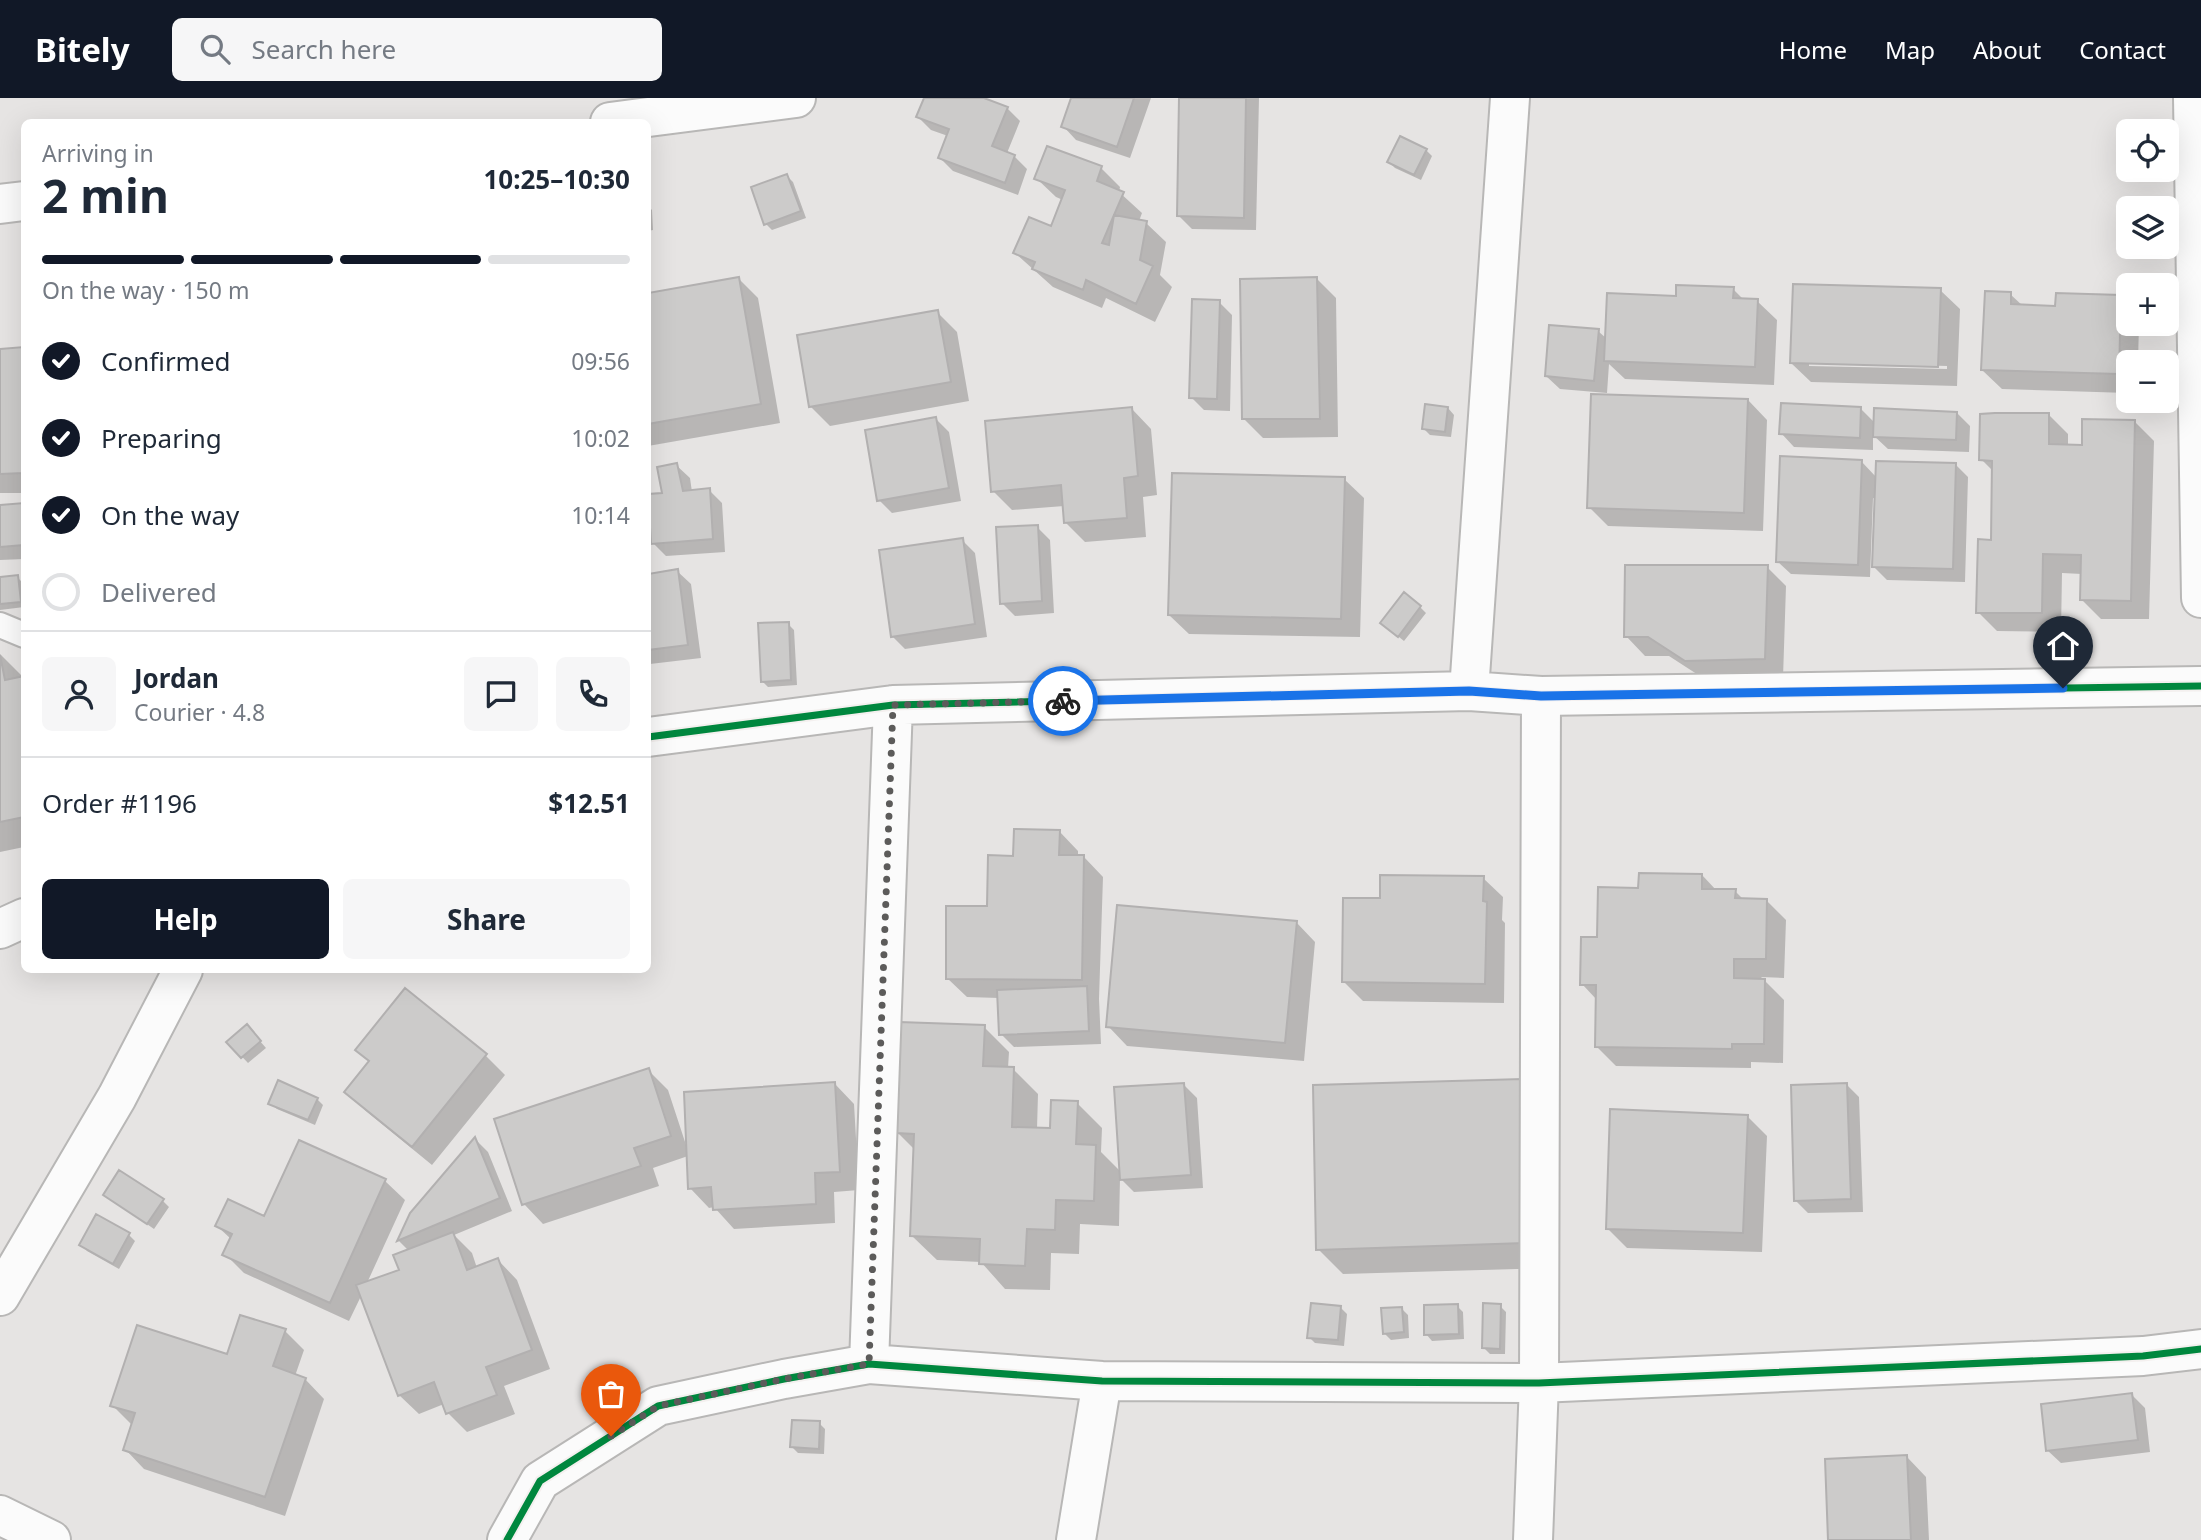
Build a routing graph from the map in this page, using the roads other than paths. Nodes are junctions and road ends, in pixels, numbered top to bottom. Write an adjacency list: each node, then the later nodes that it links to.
1 (796, 98): 4 (street)
2 (1510, 98): 11 (street)
3 (2193, 98): 7 (street)
4 (633, 119)
5 (21, 201): 6 (street)
6 (0, 204)
7 (2201, 598)
8 (0, 625): 9 (lane)
9 (21, 634)
10 (2201, 686): 12 (street)
11 (1469, 691): 12 (street); 13 (street)
12 (1541, 696): 22 (street)
13 (893, 705): 14 (street); 20 (street)
14 (651, 737)
15 (21, 919): 16 (street)
16 (0, 929)
17 (181, 973): 18 (street)
18 (0, 1296)
19 (2201, 1349): 22 (street)
20 (869, 1364): 21 (street); 25 (street)
21 (1102, 1381): 22 (street); 26 (street)
22 (1539, 1383): 27 (street)
23 (0, 1516): 24 (street)
24 (51, 1540)
25 (507, 1540)
26 (1076, 1540)
27 (1533, 1540)

